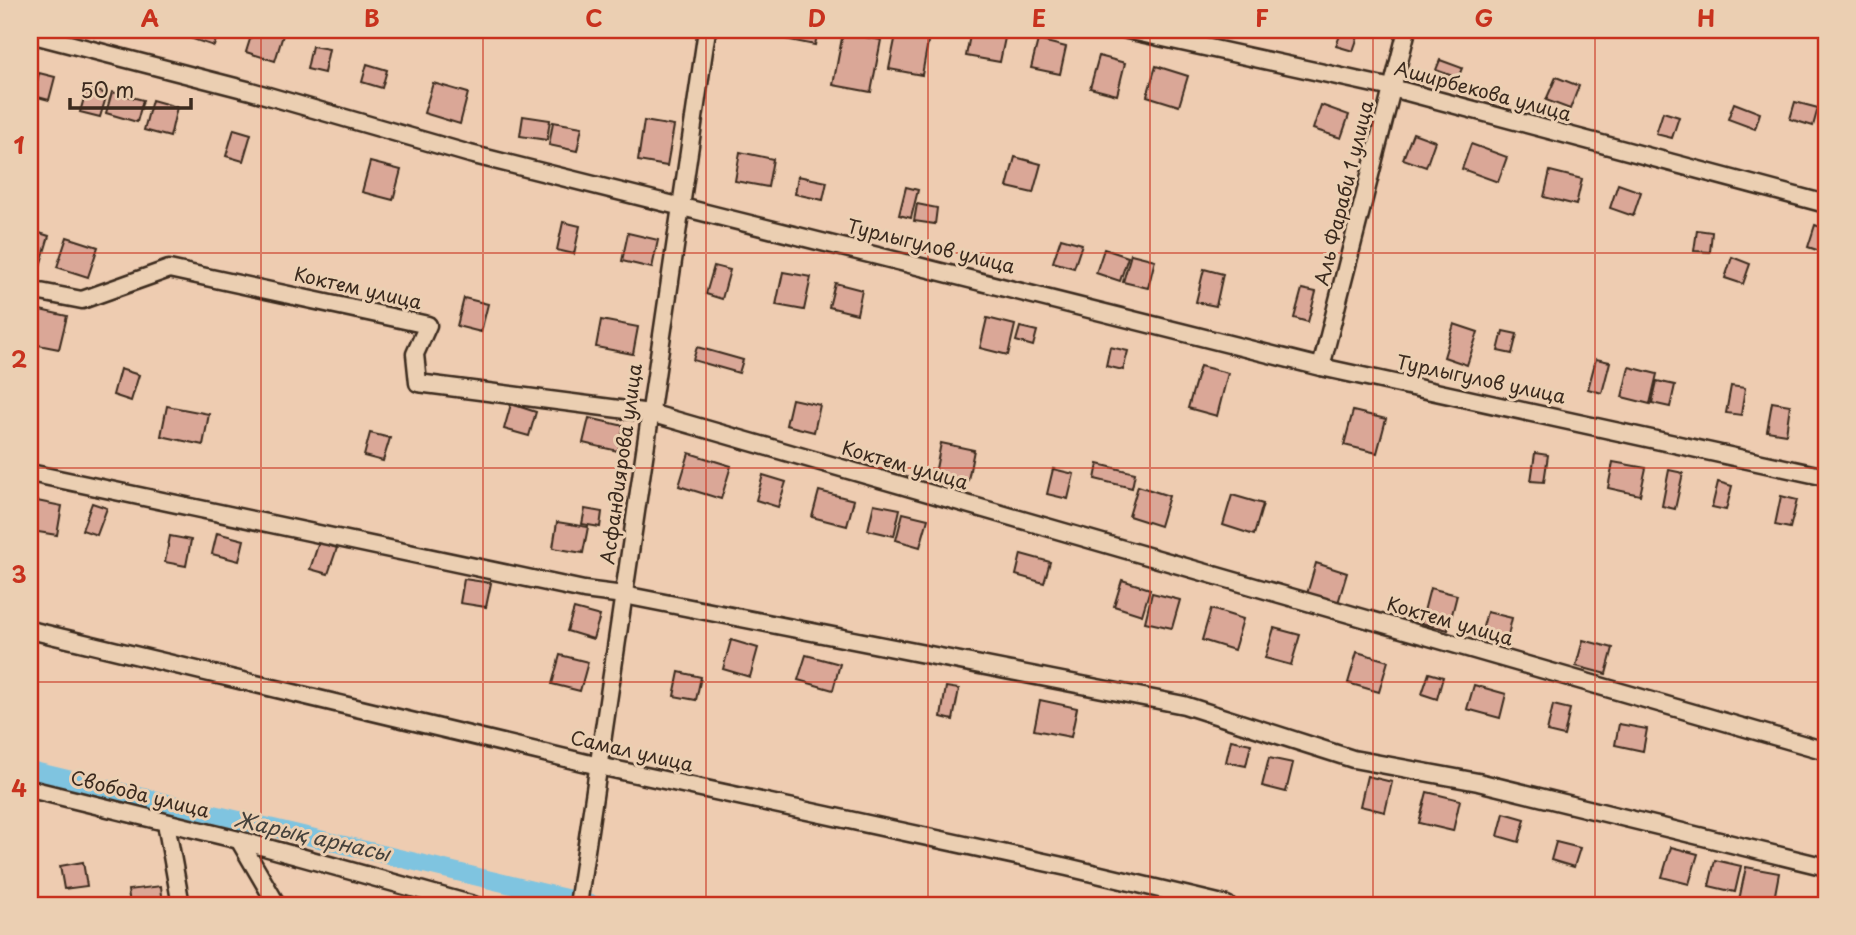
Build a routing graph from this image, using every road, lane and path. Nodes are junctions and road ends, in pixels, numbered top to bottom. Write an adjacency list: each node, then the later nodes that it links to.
1 (707, 30): 6 (street, Асфандиярова улица)
2 (1127, 30): 5 (street, Аширбекова улица)
3 (1407, 30): 5 (street, Аль Фараби 1 улица)
4 (30, 34): 6 (street, Турлыгулов улица)
5 (1392, 88): 7 (street, Аширбекова улица); 9 (street, Аль Фараби 1 улица)
6 (680, 204): 9 (street, Турлыгулов улица); 10 (street, Асфандиярова улица)
7 (1826, 204)
8 (30, 290): 10 (street, Коктем улица)
9 (1321, 368): 12 (street, Турлыгулов улица)
10 (650, 413): 13 (street, Асфандиярова улица); 15 (street, Коктем улица)
11 (30, 472): 13 (street)
12 (1826, 477)
13 (624, 595): 16 (street, Асфандиярова улица); 20 (street)
14 (30, 630): 16 (street, Самал улица)
15 (1826, 751)
16 (599, 766): 24 (street, Асфандиярова улица); 25 (street, Самал улица)
17 (30, 789): 18 (street, Свобода улица)
18 (166, 823): 19 (street, Свобода улица); 21 (street)
19 (239, 840): 22 (street); 23 (street, Свобода улица)
20 (1826, 867)
21 (181, 905)
22 (277, 905)
23 (474, 905)
24 (578, 905)
25 (1227, 905)

